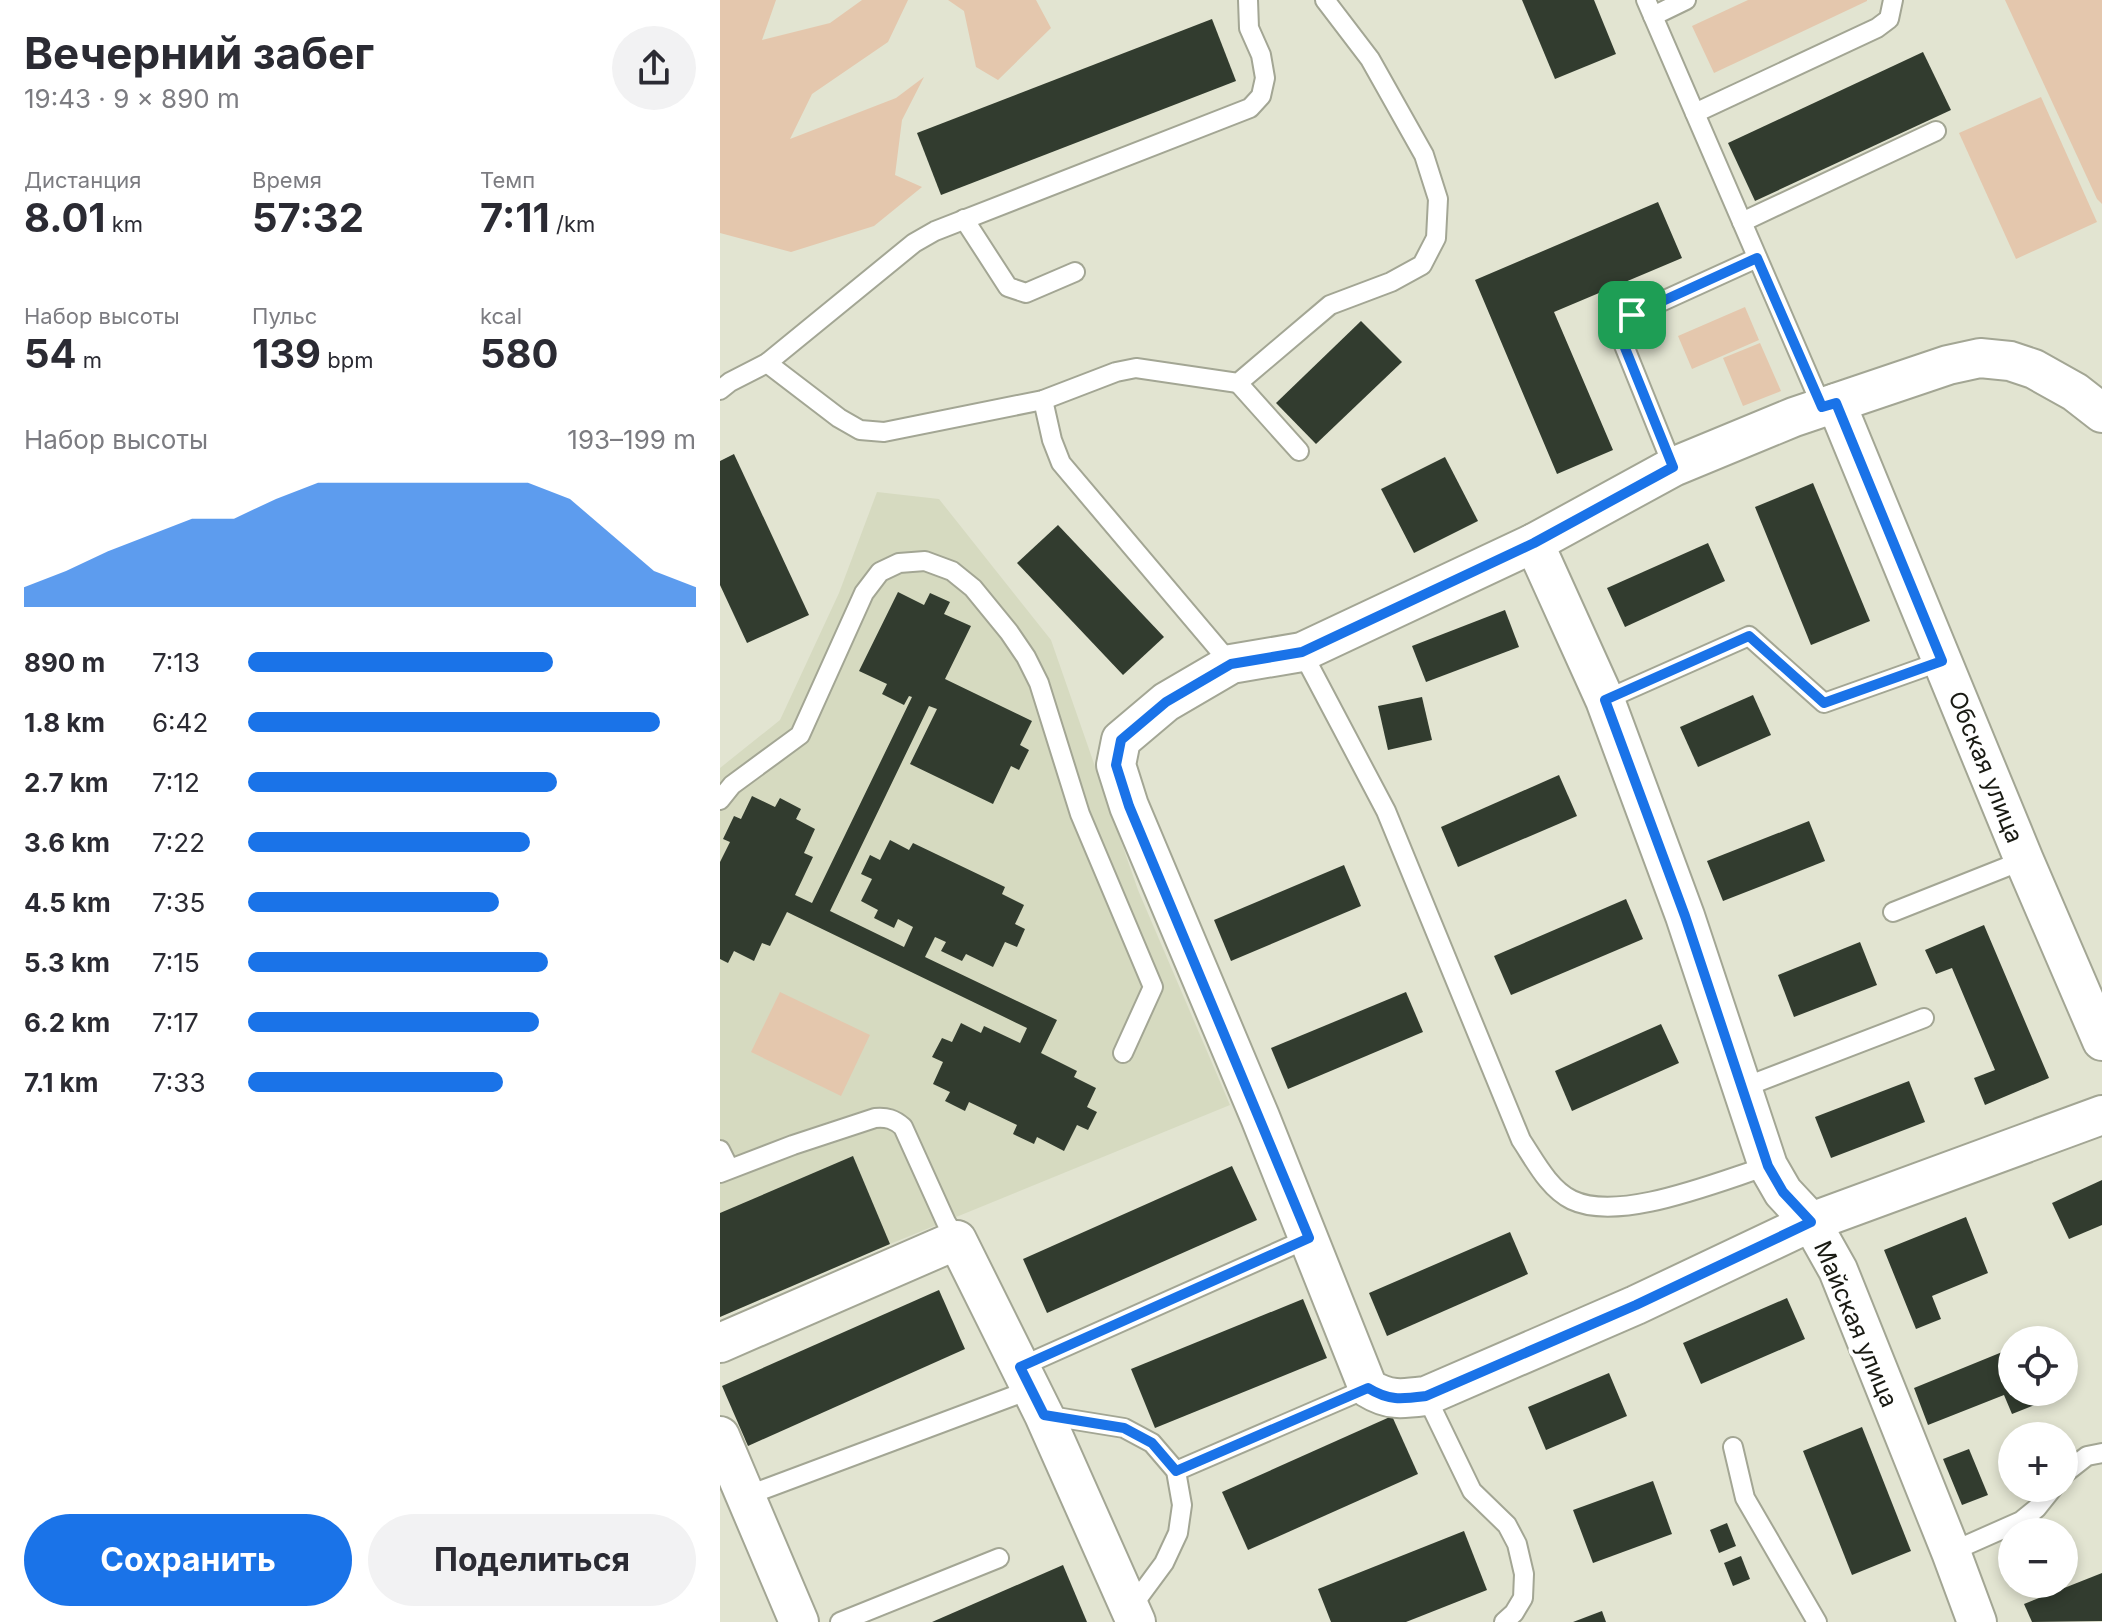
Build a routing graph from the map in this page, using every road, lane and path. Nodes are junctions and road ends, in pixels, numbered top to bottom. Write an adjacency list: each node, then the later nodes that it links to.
1 (1248, 0): 8 (lane)
2 (1325, 0): 13 (lane)
3 (1686, 0): 5 (lane)
4 (1893, 0): 6 (lane)
5 (1649, 8): 6 (lane)
6 (1695, 113): 9 (lane)
7 (1936, 131): 9 (lane)
8 (964, 219): 11 (lane); 12 (lane)
9 (1742, 222): 10 (lane)
10 (1757, 258): 16 (lane); 19 (lane)
11 (1075, 272)
12 (767, 363): 14 (lane); 15 (lane)
13 (1238, 383): 15 (lane); 18 (lane)
14 (720, 390)
15 (1043, 400): 23 (lane)
16 (1829, 405): 17 (street); 19 (street); 22 (street, Обская улица)
17 (2102, 413)
18 (1299, 451)
19 (1673, 467): 20 (street)
20 (1534, 543): 21 (street); 24 (street, Майская улица)
21 (1302, 652): 23 (street); 34 (lane)
22 (1942, 661): 24 (lane); 26 (street, Обская улица)
23 (1231, 664): 37 (street)
24 (1605, 700): 31 (street, Майская улица)
25 (720, 800): 30 (lane)
26 (2024, 860): 27 (lane); 29 (street, Обская улица)
27 (1893, 912)
28 (1924, 1018): 31 (lane)
29 (2102, 1041)
30 (1123, 1053)
31 (1742, 1088): 34 (street, Майская улица)
32 (2102, 1115): 36 (street)
33 (720, 1150): 35 (lane)
34 (1768, 1166): 36 (street, Майская улица)
35 (724, 1171): 38 (lane)
36 (1811, 1222): 42 (street); 50 (street, Майская улица)
37 (1309, 1238): 40 (lane); 41 (street)
38 (957, 1240): 39 (street); 40 (street)
39 (720, 1343)
40 (1032, 1390): 47 (lane); 48 (lane); 52 (street)
41 (1374, 1392): 42 (street); 47 (lane)
42 (1426, 1396): 55 (lane)
43 (720, 1436): 48 (street)
44 (1733, 1447): 56 (lane)
45 (2102, 1453): 46 (lane)
46 (2078, 1463)
47 (1176, 1471): 52 (lane)
48 (746, 1496): 53 (street)
49 (2042, 1502): 50 (lane)
50 (1951, 1552): 57 (street, Майская улица)
51 (999, 1558): 54 (lane)
52 (1133, 1616)
53 (799, 1622)
54 (840, 1622)
55 (1504, 1622)
56 (1817, 1622)
57 (1977, 1622)

